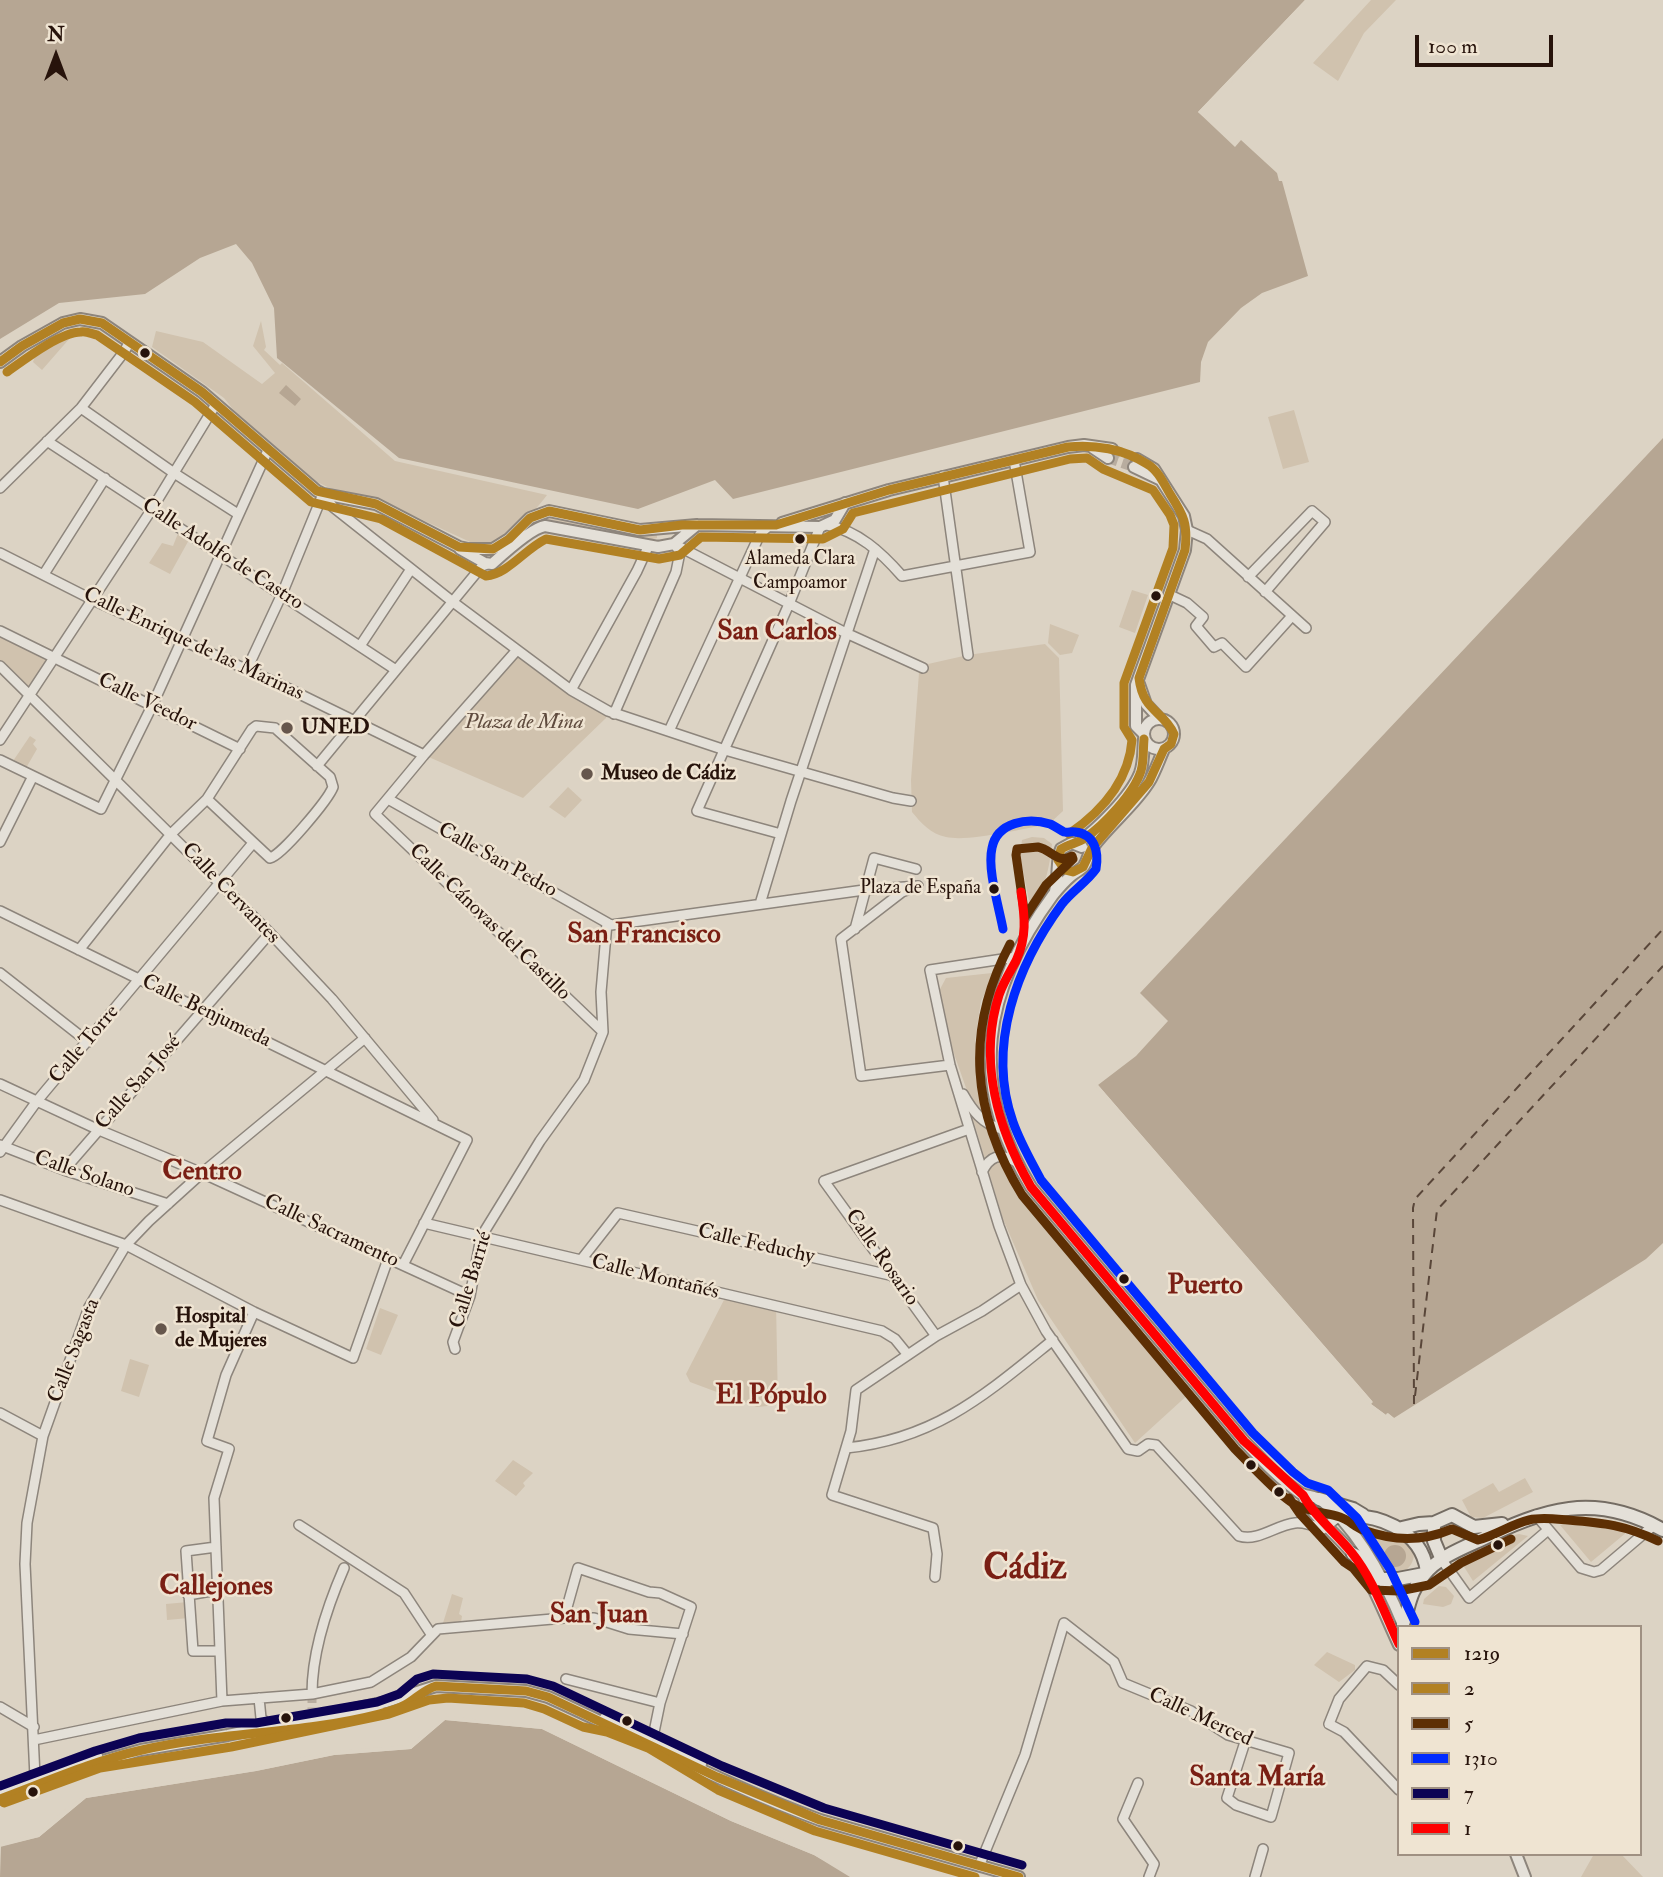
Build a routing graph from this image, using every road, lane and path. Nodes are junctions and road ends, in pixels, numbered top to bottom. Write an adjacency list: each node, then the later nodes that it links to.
1 (129, 343): 2 (street); 3 (street); 4 (street)
2 (0, 362)
3 (216, 404): 6 (street); 10 (street)
4 (81, 408): 5 (street); 10 (street)
5 (47, 440): 12 (street, Calle Adolfo de Castro); 13 (street)
6 (268, 450): 14 (street); 17 (street)
7 (1110, 454): 8 (street)
8 (1014, 460): 11 (street); 28 (street)
9 (1135, 463): 21 (street)
10 (174, 473): 16 (street); 17 (street)
11 (943, 476): 15 (street); 28 (street)
12 (105, 478): 16 (street, Calle Adolfo de Castro); 30 (street)
13 (0, 488)
14 (323, 494): 27 (street); 29 (street); 34 (street)
15 (845, 503): 19 (street); 20 (street)
16 (152, 509): 26 (street, Calle Adolfo de Castro); 36 (street)
17 (238, 514): 26 (street)
18 (697, 525): 19 (street); 22 (street); 27 (street)
19 (776, 525): 20 (street); 32 (street)
20 (823, 526): 24 (street); 38 (street)
21 (1187, 530): 31 (street); 35 (street)
22 (674, 544): 23 (street); 32 (street); 56 (street)
23 (648, 547): 27 (street); 53 (street)
24 (875, 549): 28 (street); 42 (street)
25 (0, 553): 30 (street, Calle Enrique de las Marinas)
26 (221, 555): 34 (street, Calle Adolfo de Castro); 43 (street)
27 (488, 556): 37 (street)
28 (956, 565): 46 (street)
29 (411, 569): 37 (street); 44 (street)
30 (44, 574): 36 (street, Calle Enrique de las Marinas)
31 (1248, 577): 33 (street); 33 (street)
32 (741, 579): 38 (street); 59 (street)
33 (1265, 592): 39 (street)
34 (282, 594): 44 (street, Calle Adolfo de Castro); 50 (street)
35 (1170, 595): 39 (street); 52 (street)
36 (93, 600): 43 (street, Calle Enrique de las Marinas); 47 (street)
37 (453, 602): 45 (street); 51 (street)
38 (789, 604): 42 (street); 64 (street)
39 (1292, 616): 40 (street)
40 (1306, 628)
41 (0, 631): 47 (street, Calle Veedor)
42 (846, 633): 49 (street); 68 (street)
43 (183, 640): 50 (street, Calle Enrique de las Marinas); 55 (street)
44 (360, 646): 51 (street, Calle Adolfo de Castro)
45 (517, 650): 53 (street); 65 (street)
46 (968, 655)
47 (54, 658): 54 (street); 55 (street, Calle Veedor)
48 (0, 666): 54 (street, Calle Cervantes)
49 (923, 668)
50 (247, 669): 58 (street, Calle Enrique de las Marinas)
51 (396, 670): 58 (street)
52 (1139, 678): 57 (street); 60 (street)
53 (571, 690): 56 (street)
54 (30, 694): 61 (street); 70 (street, Calle Cervantes)
55 (152, 706): 63 (street, Calle Veedor); 70 (street)
56 (611, 713): 59 (street)
57 (1160, 719): 60 (street); 62 (street)
58 (355, 721): 65 (street, Calle Enrique de las Marinas); 67 (street)
59 (669, 731): 64 (street)
60 (1143, 736): 62 (street); 78 (street)
61 (0, 740)
62 (1164, 748): 79 (street)
63 (240, 749): 67 (street); 71 (street)
64 (725, 750): 68 (street); 75 (street)
65 (424, 755): 72 (street)
66 (0, 760): 69 (street)
67 (317, 766): 77 (street)
68 (801, 772): 73 (street); 75 (street)
69 (33, 776): 70 (street); 76 (street)
70 (116, 778): 74 (street, Calle Cervantes)
71 (207, 799): 74 (street); 77 (street)
72 (387, 799): 88 (street, Calle San Pedro); 96 (street, Calle Cánovas del Castillo)
73 (911, 801)
74 (172, 834): 83 (street, Calle Cervantes); 91 (street)
75 (781, 834): 86 (street)
76 (0, 842)
77 (253, 842): 83 (street, Calle Torre)
78 (1076, 844): 79 (street); 80 (street)
79 (1087, 858): 82 (street)
80 (1060, 864): 82 (street); 85 (street)
81 (916, 869): 84 (street)
82 (1077, 871): 85 (street)
83 (220, 883): 90 (street, Calle Cervantes); 94 (street, Calle Torre)
84 (864, 890): 86 (street); 89 (street); 89 (street)
85 (1054, 894): 92 (street)
86 (760, 904): 88 (street)
87 (0, 911): 91 (street, Calle Benjumeda)
88 (607, 923): 96 (street)
89 (855, 929): 99 (street)
90 (270, 933): 95 (street, Calle San José); 97 (street, Calle Cervantes)
91 (79, 950): 94 (street, Calle Benjumeda)
92 (1016, 957): 99 (street); 108 (street)
93 (0, 973): 98 (street)
94 (139, 980): 95 (street, Calle Benjumeda); 98 (street, Calle Torre)
95 (201, 1009): 100 (street, Calle Benjumeda); 109 (street, Calle San José)
96 (603, 1032): 118 (street, Calle Barrié)
97 (365, 1038): 100 (street, Calle Sagasta); 104 (street, Calle Cervantes)
98 (88, 1042): 103 (street, Calle Torre)
99 (950, 1065): 101 (street)
100 (326, 1070): 105 (street, Calle Benjumeda); 114 (street, Calle Sagasta)
101 (956, 1082): 107 (street); 108 (street)
102 (0, 1084): 103 (street, Calle Sacramento)
103 (37, 1101): 109 (street, Calle Sacramento); 110 (street, Calle Torre)
104 (420, 1102): 105 (street); 106 (street, Calle Cervantes)
105 (413, 1113): 106 (street, Calle Benjumeda)
106 (436, 1123): 117 (street, Calle Benjumeda)
107 (969, 1129): 113 (street); 123 (street, Calle Rosario)
108 (1002, 1129): 111 (street)
109 (99, 1130): 112 (street, Calle San José); 114 (street, Calle Sacramento)
110 (1, 1147): 112 (street, Calle Solano)
111 (1016, 1162): 113 (street); 134 (street)
112 (64, 1170): 116 (street, Calle Solano)
113 (982, 1172): 124 (street)
114 (202, 1173): 116 (street, Calle Sagasta); 120 (street, Calle Sacramento)
115 (0, 1200): 119 (street)
116 (168, 1204): 119 (street, Calle Sagasta)
117 (424, 1223): 118 (street, Calle Montañés); 122 (street)
118 (481, 1237): 121 (street, Calle Montañés); 125 (street, Calle Barrié)
119 (126, 1245): 126 (street); 132 (street, Calle Sagasta)
120 (388, 1259): 122 (street, Calle Sacramento); 126 (street)
121 (581, 1260): 123 (street, Calle Feduchy); 130 (street, Calle Montañés)
122 (403, 1265): 125 (street, Calle Sacramento)
123 (894, 1276): 127 (street, Calle Rosario)
124 (1021, 1285): 127 (street); 128 (street)
125 (470, 1296): 129 (street, Calle Barrié)
126 (254, 1312): 145 (street)
127 (936, 1336): 130 (street)
128 (1053, 1340): 133 (street); 138 (street)
129 (455, 1349)
130 (908, 1355): 133 (street)
131 (0, 1413): 132 (street)
132 (43, 1436): 171 (street, Calle Sagasta)
133 (846, 1448): 151 (street)
134 (1303, 1495): 135 (street); 138 (street)
135 (1319, 1499): 137 (main road); 138 (street)
136 (1534, 1516): 140 (main road); 143 (main road); 144 (street); 146 (main road)
137 (1366, 1518): 138 (main road); 142 (main road)
138 (1333, 1521): 147 (street); 152 (street)
139 (1434, 1523): 140 (main road); 142 (main road); 148 (main road)
140 (1466, 1523): 146 (main road)
141 (299, 1525): 157 (street)
142 (1402, 1528): 150 (main road)
143 (1658, 1528): 144 (street)
144 (1548, 1530): 148 (street)
145 (216, 1547): 153 (street); 154 (street)
146 (1462, 1549): 148 (main road)
147 (1353, 1554): 152 (main road); 159 (street)
148 (1442, 1560): 150 (main road)
149 (344, 1567): 164 (street)
150 (1426, 1572): 152 (main road); 156 (main road)
151 (935, 1577)
152 (1383, 1580): 156 (street)
153 (218, 1590): 154 (street); 160 (street)
154 (188, 1595): 160 (street)
155 (564, 1618): 157 (street); 158 (street); 158 (street)
156 (1403, 1625)
157 (431, 1634): 164 (street)
158 (683, 1634): 167 (street)
159 (1397, 1641)
160 (219, 1651): 166 (street)
161 (566, 1679): 167 (street)
162 (1397, 1683): 182 (street)
163 (412, 1694): 169 (street); 172 (street); 172 (street)
164 (312, 1695): 165 (street)
165 (259, 1698): 166 (street); 172 (street)
166 (222, 1701): 175 (street)
167 (660, 1703): 174 (street)
168 (0, 1707): 171 (street)
169 (587, 1715): 170 (street); 174 (street)
170 (608, 1726): 174 (street); 178 (street)
171 (34, 1727): 175 (street, Calle Sagasta)
172 (269, 1727): 173 (street); 173 (street)
173 (228, 1735): 177 (street)
174 (653, 1737): 178 (street); 180 (street)
175 (34, 1740): 179 (street, Calle Sagasta)
176 (1245, 1742): 176 (street, Calle Merced); 187 (street, Calle Merced)
177 (141, 1750): 179 (street); 184 (street)
178 (657, 1750): 180 (street)
179 (35, 1777): 183 (street); 184 (street)
180 (724, 1779): 187 (street)
181 (1138, 1783): 189 (street)
182 (1397, 1788)
183 (0, 1791)
184 (0, 1798)
185 (1264, 1849): 190 (street)
186 (1517, 1856): 191 (street)
187 (980, 1864): 188 (street)
188 (1019, 1877)
189 (1149, 1877)
190 (1255, 1877)
191 (1525, 1877)

